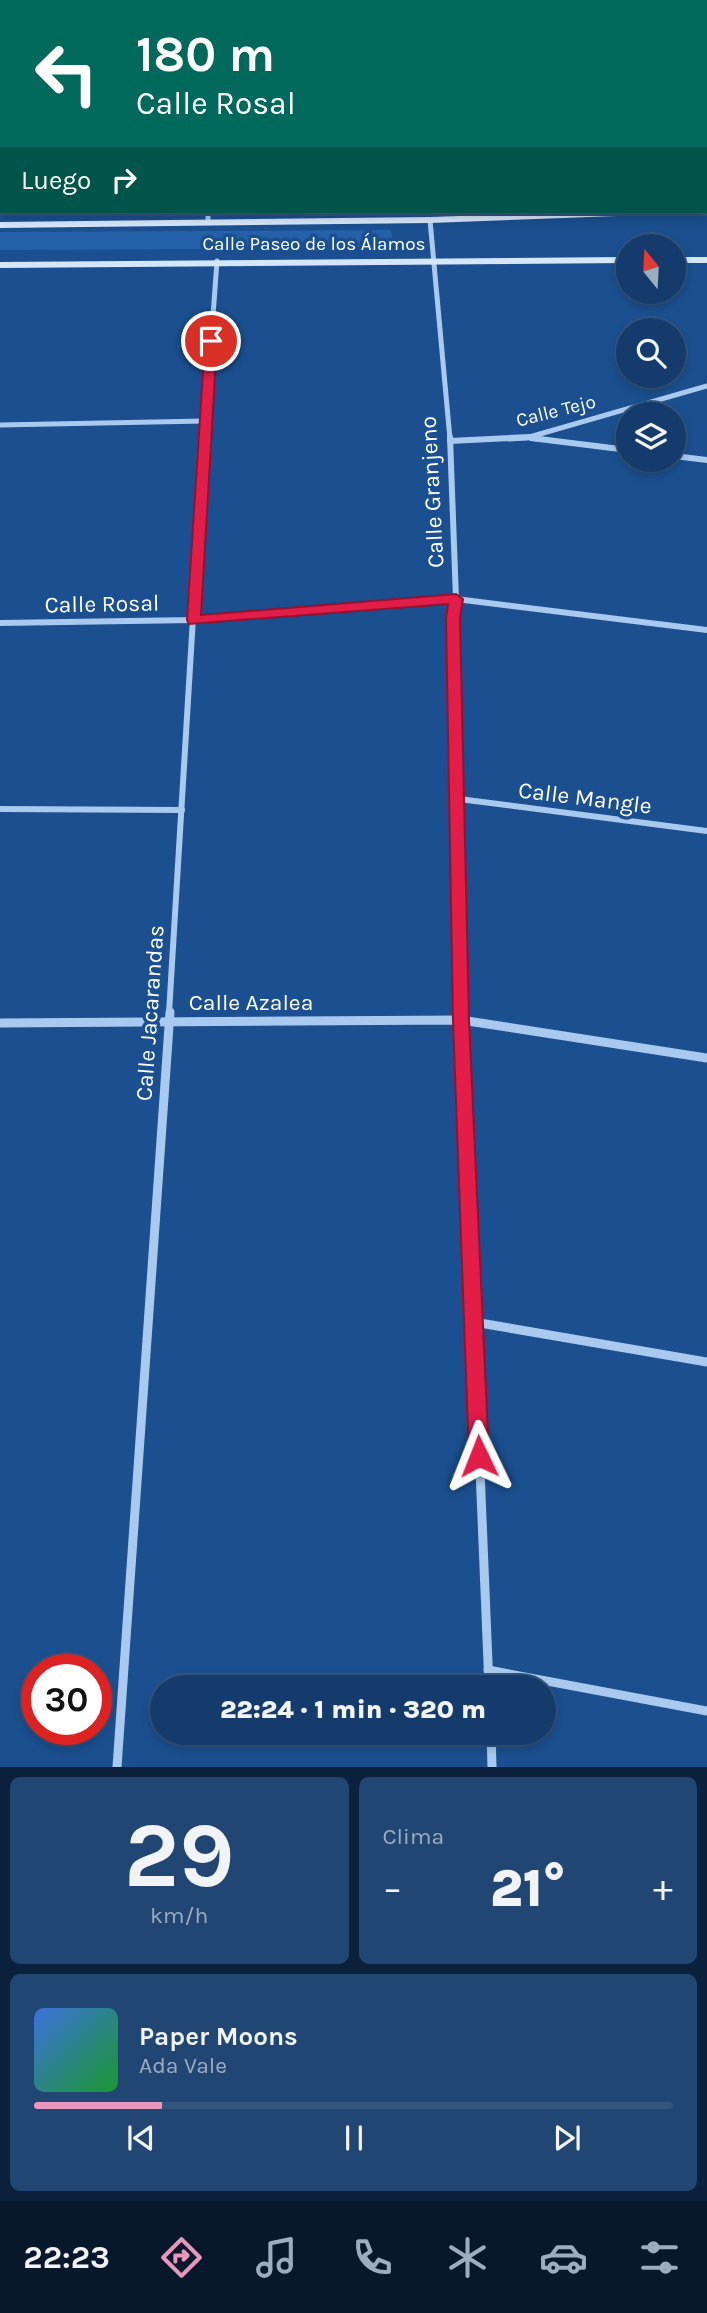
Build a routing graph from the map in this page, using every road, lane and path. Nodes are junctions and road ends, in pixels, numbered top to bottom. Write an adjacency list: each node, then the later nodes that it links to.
1 (590, 214): 3 (main road, Calle Paseo de los Álamos)
2 (208, 217): 3 (main road, Calle Paseo de los Álamos); 4 (main road, Calle Paseo de los Álamos)
3 (430, 220): 9 (street, Calle Granjeno)
4 (0, 225)
5 (616, 260): 9 (main road, Calle Paseo de los Álamos)
6 (686, 260): 7 (main road)
7 (707, 260)
8 (217, 261): 9 (main road, Calle Paseo de los Álamos); 10 (main road, Calle Paseo de los Álamos); 12 (street, Calle Jacarandas)
9 (436, 261): 15 (street, Calle Granjeno)
10 (0, 265)
11 (707, 386): 14 (street, Calle Tejo)
12 (205, 421): 13 (street); 20 (street, Calle Jacarandas)
13 (0, 425)
14 (526, 438): 15 (street, Calle Tejo); 16 (street)
15 (450, 441): 19 (street, Calle Granjeno)
16 (616, 449)
17 (686, 457): 18 (street)
18 (707, 460)
19 (456, 599): 20 (street, Calle Rosal); 22 (street, Calle Rosal); 23 (street, Calle Granjeno)
20 (194, 620): 21 (street, Calle Rosal); 25 (street, Calle Jacarandas)
21 (0, 622)
22 (707, 630)
23 (459, 799): 26 (street, Calle Mangle); 27 (street, Calle Granjeno)
24 (0, 809): 25 (street)
25 (182, 810): 28 (street, Calle Jacarandas)
26 (707, 831)
27 (461, 1020): 28 (street, Calle Azalea); 30 (street, Calle Azalea); 31 (street, Calle Granjeno)
28 (169, 1021): 29 (street, Calle Azalea); 37 (street, Calle Jacarandas)
29 (0, 1023)
30 (707, 1058)
31 (474, 1322): 32 (street); 33 (street, Calle Granjeno)
32 (707, 1362)
33 (488, 1670): 34 (street, Calle Granjeno); 35 (street)
34 (488, 1675)
35 (707, 1711)
36 (491, 1745): 38 (street)
37 (117, 1767)
38 (492, 1767)

